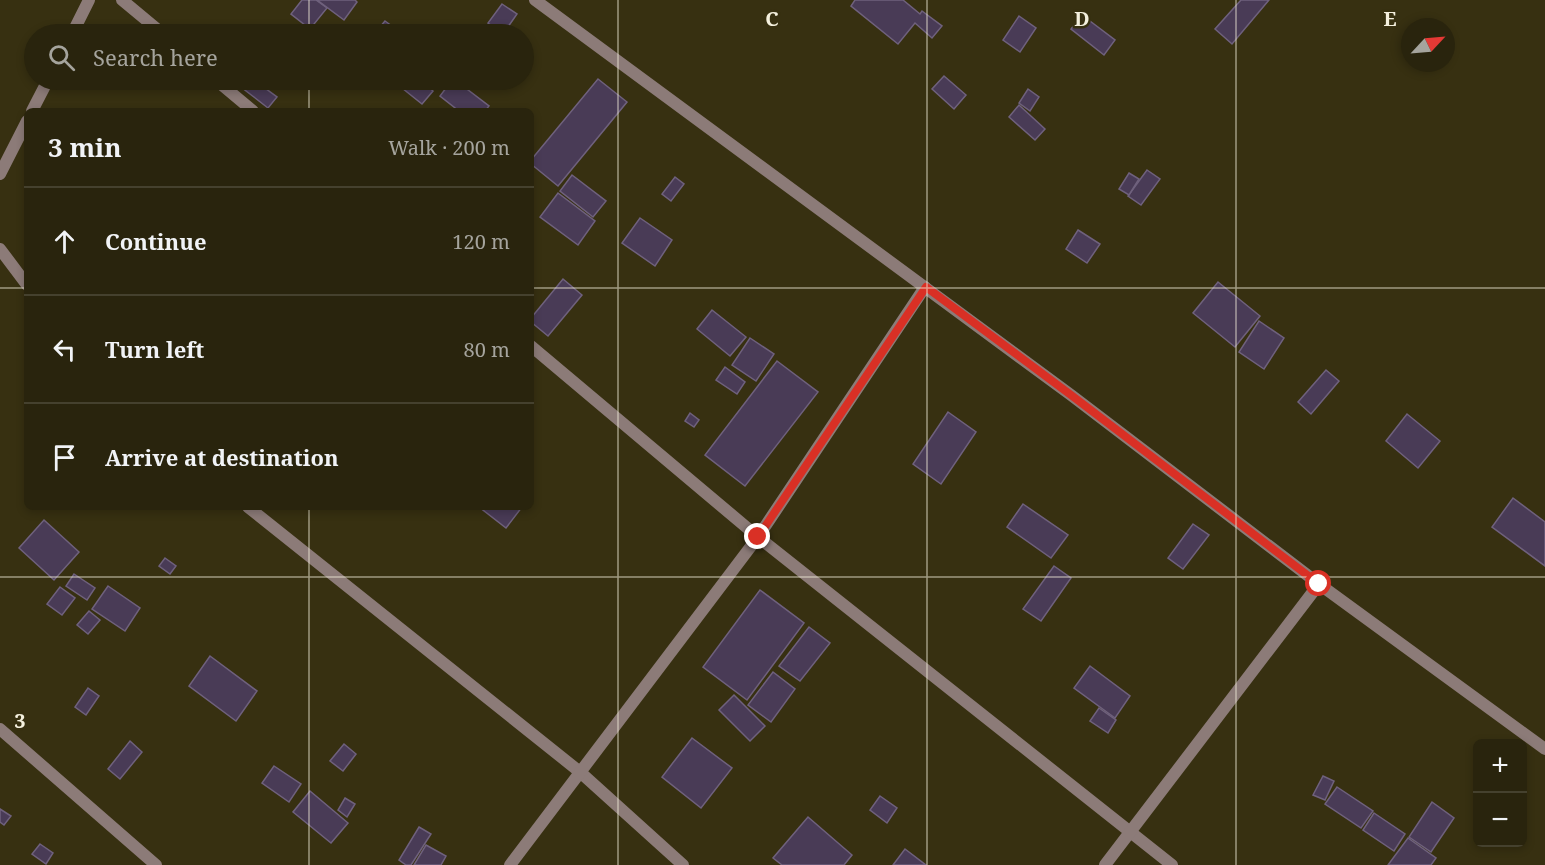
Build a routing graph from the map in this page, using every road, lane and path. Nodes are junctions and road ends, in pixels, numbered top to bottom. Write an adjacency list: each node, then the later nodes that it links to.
1 (89, 0): 4 (street)
2 (122, 0): 5 (street)
3 (535, 0): 14 (street)
4 (77, 24)
5 (151, 24)
6 (43, 90): 8 (street)
7 (228, 90): 9 (street)
8 (34, 108)
9 (249, 108)
10 (24, 127): 11 (street)
11 (0, 174)
12 (0, 249): 13 (street)
13 (24, 281)
14 (926, 287): 17 (street); 18 (street)
15 (534, 349): 17 (street)
16 (252, 510): 21 (street)
17 (758, 537): 21 (street); 22 (street)
18 (1319, 584): 20 (street); 22 (street)
19 (0, 729): 23 (street)
20 (1545, 749)
21 (580, 772): 24 (street); 25 (street)
22 (1130, 831): 26 (street); 27 (street)
23 (156, 865)
24 (510, 865)
25 (684, 865)
26 (1105, 865)
27 (1172, 865)

